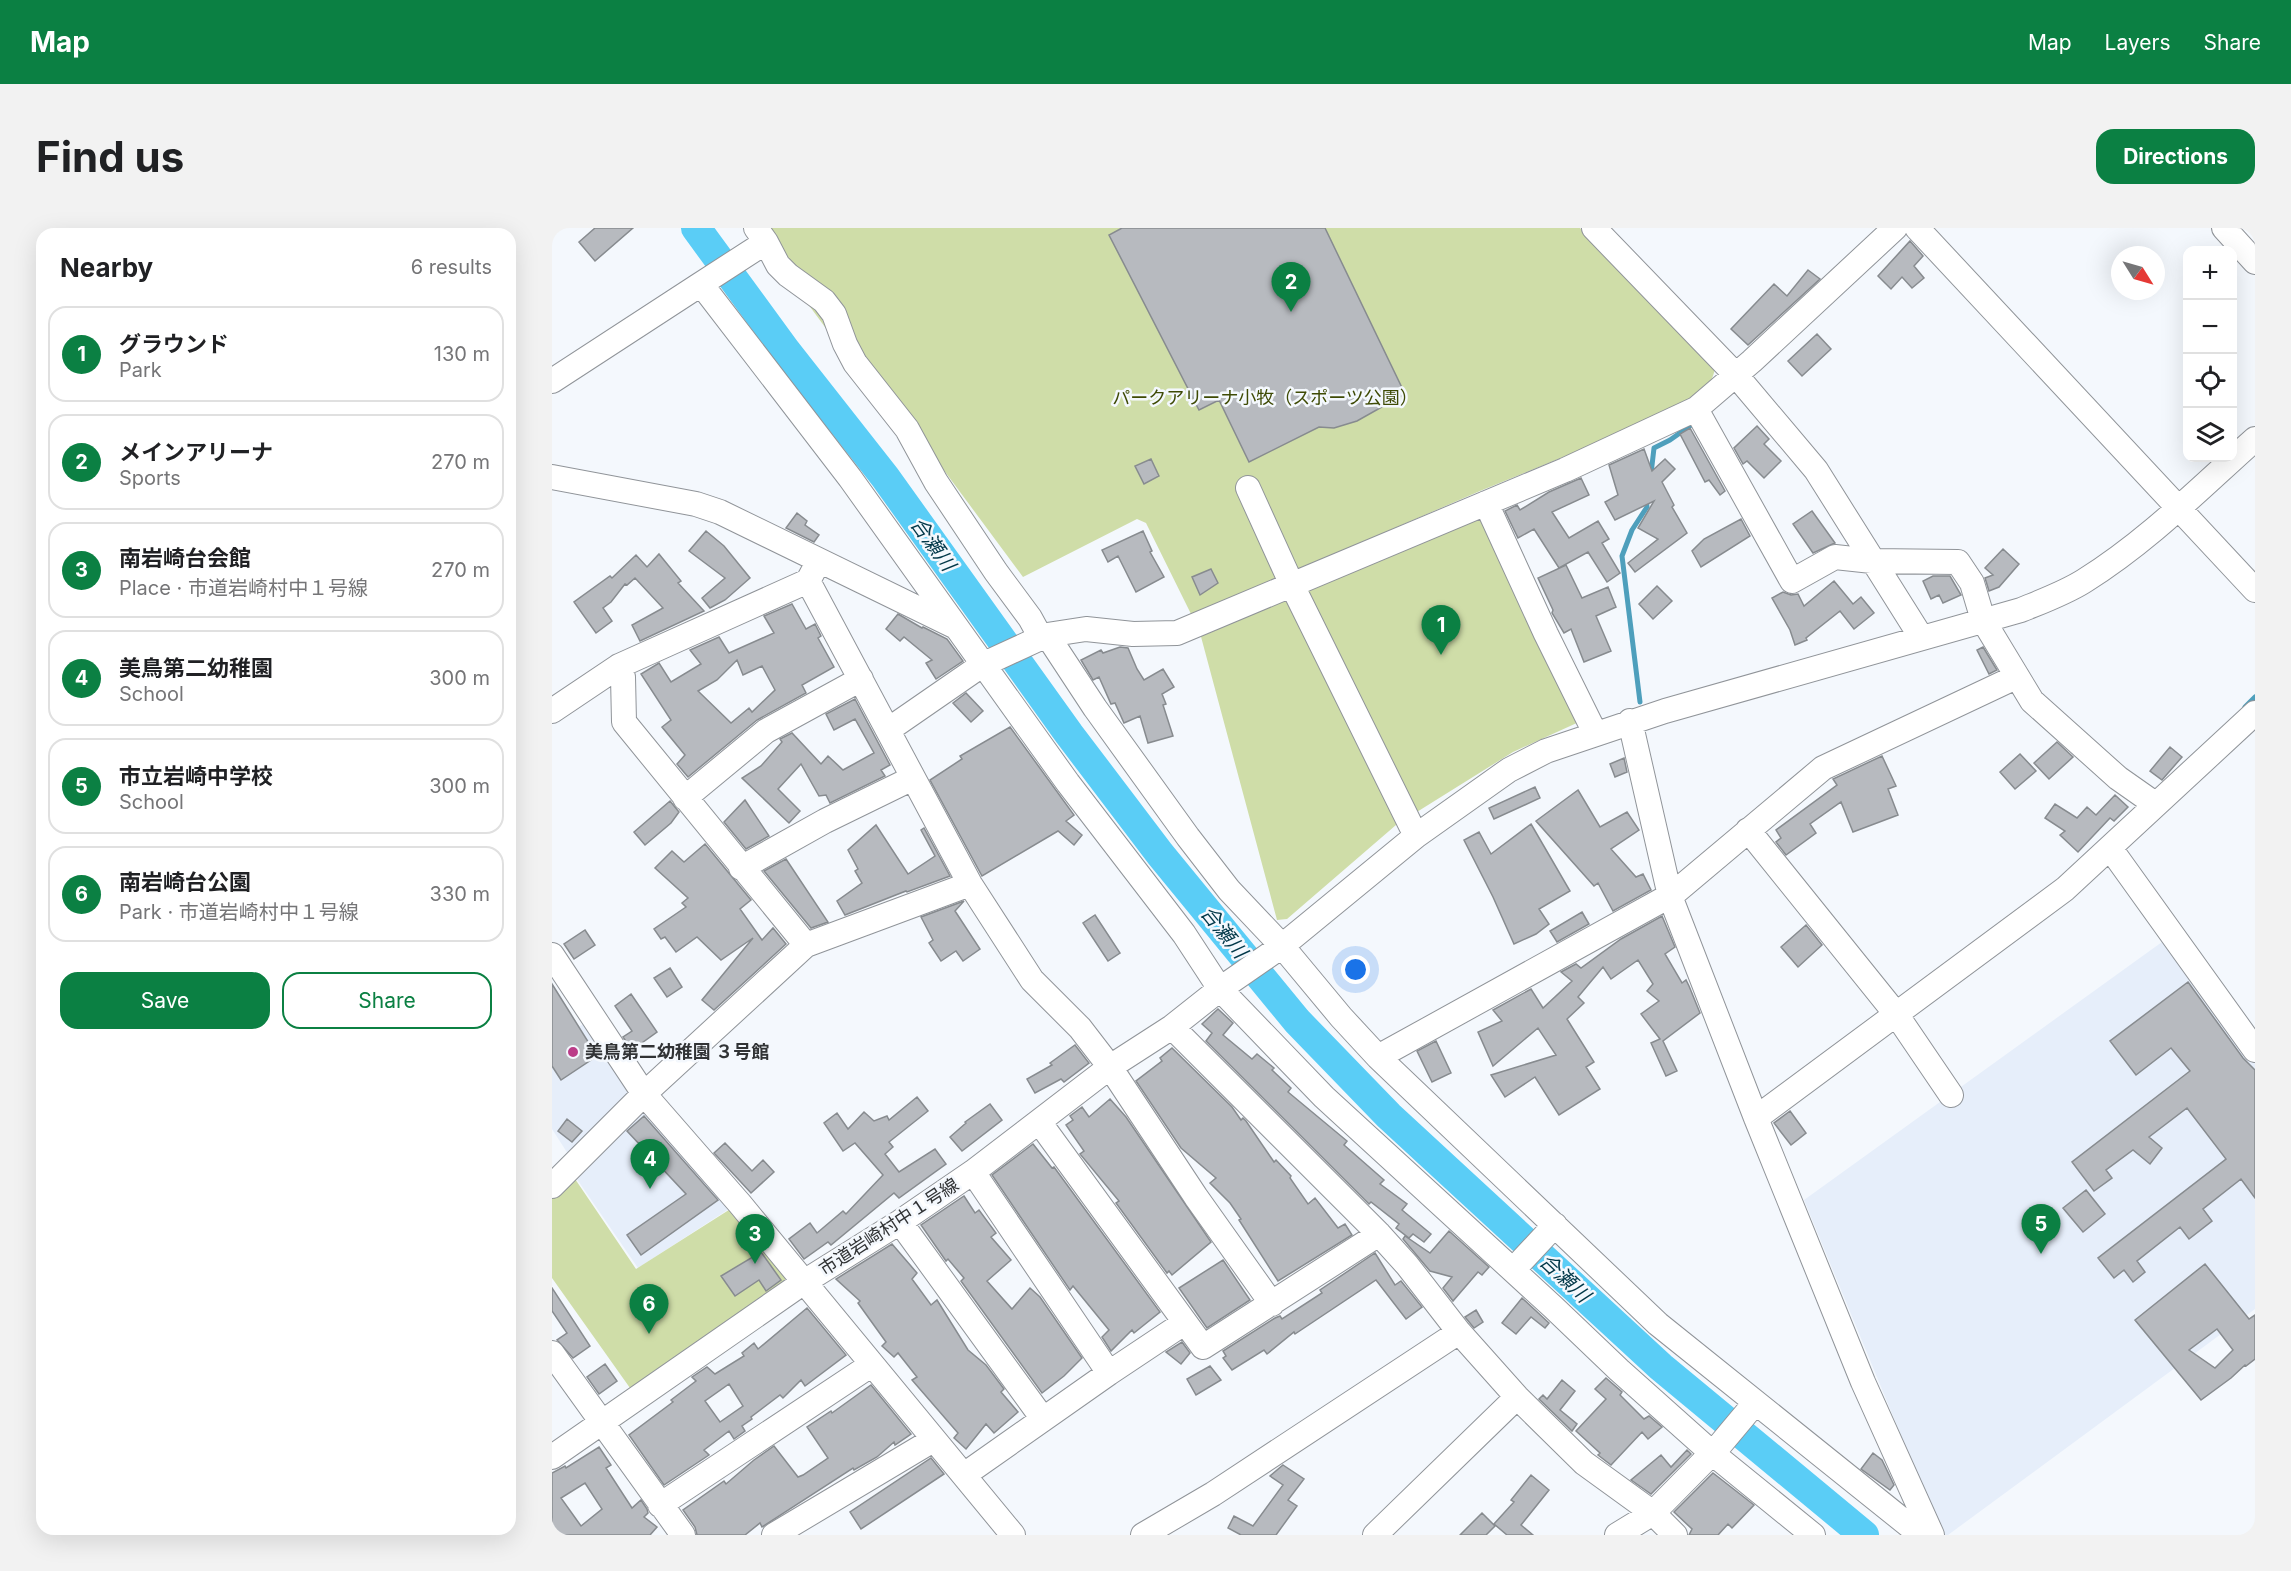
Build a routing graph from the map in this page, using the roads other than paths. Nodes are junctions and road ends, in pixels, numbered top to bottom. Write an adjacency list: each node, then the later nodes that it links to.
1 (1594, 228): 8 (street)
2 (1895, 228): 8 (street)
3 (1917, 228): 15 (street)
4 (2224, 228): 6 (street)
5 (761, 235): 7 (street); 22 (street)
6 (2255, 262)
7 (704, 283): 9 (street); 21 (street)
8 (1736, 374): 10 (street); 16 (street)
9 (552, 381)
10 (1696, 409): 14 (street); 16 (street)
11 (2255, 439): 15 (street, 市道岩崎村中１号線)
12 (552, 477): 17 (street)
13 (1248, 488): 18 (street)
14 (1486, 503): 18 (street); 32 (street)
15 (2179, 508): 19 (street); 20 (street, 市道岩崎村中１号線)
16 (1872, 561): 20 (street); 23 (street)
17 (813, 570): 21 (street); 25 (street); 27 (street)
18 (1292, 585): 22 (street); 37 (street)
19 (2255, 590)
20 (1983, 620): 23 (street, 市道岩崎村中１号線); 26 (street)
21 (958, 628): 24 (street)
22 (1044, 636): 24 (street); 43 (street)
23 (1921, 637): 30 (street, 市道岩崎村中１号線)
24 (982, 665): 31 (street); 45 (street)
25 (619, 666): 28 (street); 34 (street)
26 (2016, 677): 35 (street); 36 (street)
27 (861, 679): 31 (street); 34 (street)
28 (552, 711)
29 (2255, 712): 35 (street)
30 (1630, 721): 32 (street, 市道岩崎村中１号線); 41 (street)
31 (888, 730): 33 (street)
32 (1595, 733): 37 (street, 市道岩崎村中１号線)
33 (913, 778): 39 (street); 40 (street)
34 (685, 798): 39 (street)
35 (2155, 804): 38 (street)
36 (1748, 830): 41 (street); 46 (street)
37 (1416, 836): 43 (street, 市道岩崎村中１号線)
38 (2110, 848): 46 (street); 48 (street)
39 (741, 868): 42 (street)
40 (970, 884): 42 (street); 50 (street)
41 (1670, 896): 49 (street); 53 (street)
42 (806, 945): 51 (street)
43 (1282, 946): 45 (street, 市道岩崎村中１号線); 49 (street)
44 (552, 955): 51 (street)
45 (1225, 985): 47 (street, 市道岩崎村中１号線); 60 (street)
46 (1891, 1008): 52 (street); 53 (street)
47 (1172, 1027): 50 (street, 市道岩崎村中１号線); 59 (street)
48 (2255, 1050)
49 (1378, 1057): 58 (street)
50 (1110, 1067): 54 (street, 市道岩崎村中１号線); 62 (street)
51 (644, 1094): 56 (street); 61 (street)
52 (1951, 1095)
53 (1756, 1118): 87 (street)
54 (1040, 1123): 55 (street, 市道岩崎村中１号線); 63 (street)
55 (973, 1172): 57 (street, 市道岩崎村中１号線); 67 (street)
56 (552, 1186)
57 (900, 1222): 61 (street, 市道岩崎村中１号線); 70 (street)
58 (1555, 1225): 60 (street); 69 (street)
59 (1379, 1234): 62 (street); 64 (street)
60 (1513, 1270): 73 (street)
61 (804, 1282): 66 (street); 71 (street, 市道岩崎村中１号線)
62 (1272, 1304): 63 (street)
63 (1184, 1323): 67 (street)
64 (1459, 1332): 68 (street); 81 (street)
65 (552, 1353): 71 (street)
66 (871, 1365): 72 (street); 76 (street)
67 (1109, 1373): 70 (street)
68 (1517, 1397): 77 (street); 82 (street)
69 (1752, 1408): 73 (street); 86 (street)
70 (1043, 1419): 75 (street)
71 (603, 1422): 74 (street, 市道岩崎村中１号線); 76 (street)
72 (933, 1440): 75 (street); 79 (street)
73 (1716, 1449): 77 (street); 85 (street)
74 (552, 1456)
75 (964, 1475): 80 (street)
76 (660, 1505): 78 (street)
77 (1653, 1513): 83 (street); 84 (street)
78 (683, 1535)
79 (774, 1535)
80 (1013, 1535)
81 (1143, 1535)
82 (1375, 1535)
83 (1617, 1535)
84 (1675, 1535)
85 (1813, 1535)
86 (1921, 1535)
87 (1932, 1535)

